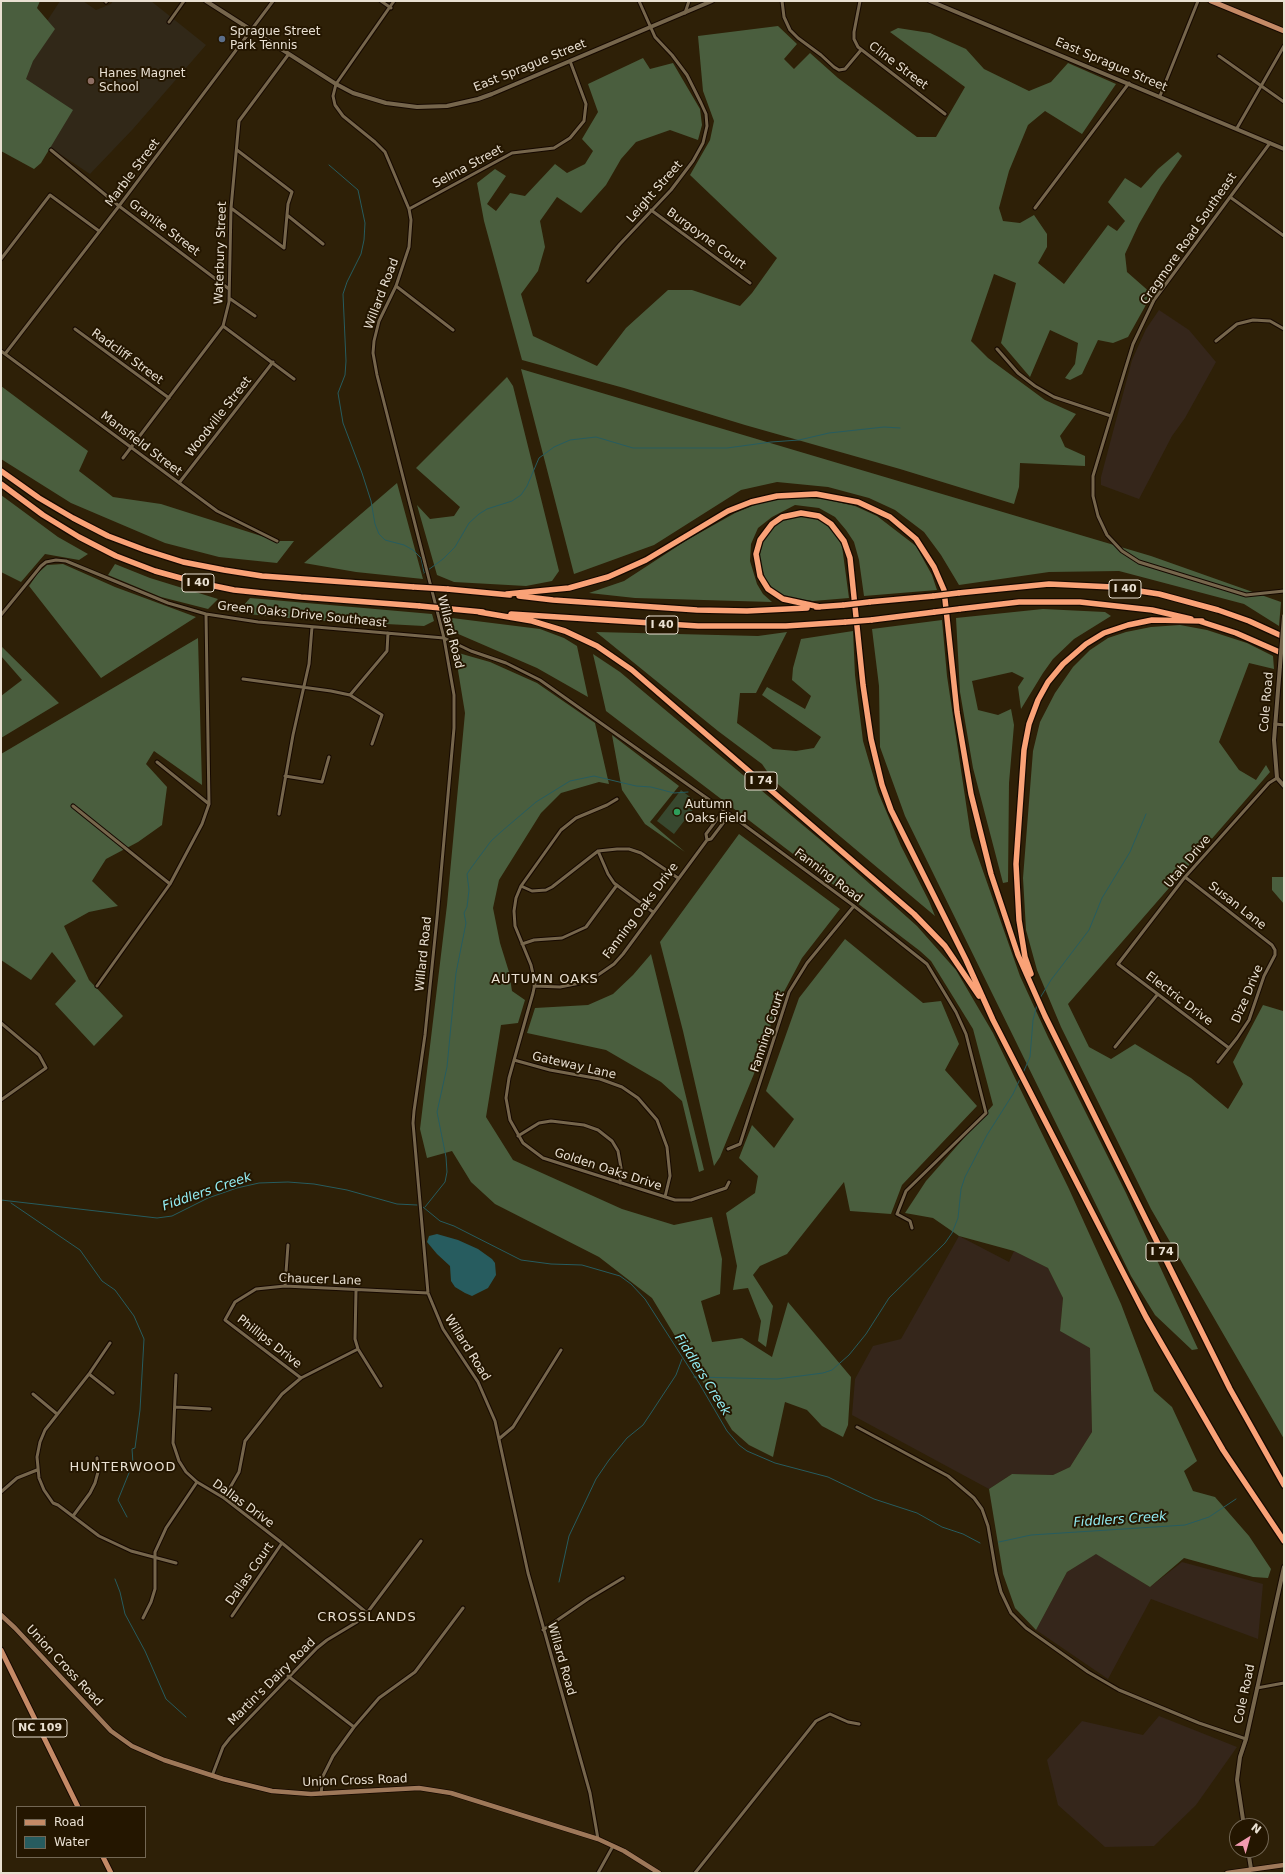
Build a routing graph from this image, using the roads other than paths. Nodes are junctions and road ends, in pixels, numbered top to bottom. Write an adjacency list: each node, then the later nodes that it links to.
1 (184, 1): 16 (street)
2 (206, 1): 18 (street, East Sprague Street)
3 (273, 1): 18 (street, Marble Street)
4 (381, 1): 14 (street)
5 (394, 1): 14 (street)
6 (640, 1): 17 (street, Leight Street)
7 (689, 1): 15 (street)
8 (712, 1): 15 (street, East Sprague Street)
9 (782, 1): 21 (street)
10 (860, 1): 21 (street, Cline Street)
11 (930, 1): 25 (street, East Sprague Street)
12 (1198, 1): 28 (street)
13 (1211, 1): 19 (main road)
14 (391, 8): 26 (street)
15 (685, 13): 17 (street, East Sprague Street)
16 (169, 22)
17 (650, 28): 24 (street, East Sprague Street); 41 (street, Leight Street)
18 (251, 31): 22 (street, East Sprague Street); 37 (street, Marble Street)
19 (1284, 31)
20 (1284, 46): 27 (street)
21 (861, 50): 30 (street, Cline Street)
22 (288, 55): 26 (street, East Sprague Street); 35 (street, Waterbury Street)
23 (1219, 56): 27 (street)
24 (570, 61): 26 (street, East Sprague Street); 40 (street, Selma Street)
25 (1130, 83): 28 (street, East Sprague Street); 39 (street)
26 (336, 84): 40 (street, Willard Road)
27 (1262, 86): 29 (street); 31 (street)
28 (1160, 96): 31 (street, East Sprague Street)
29 (1284, 102)
30 (945, 114)
31 (1237, 128): 32 (street, East Sprague Street)
32 (1270, 143): 33 (street, East Sprague Street); 36 (street, Cragmore Road Southeast)
33 (1284, 149)
34 (51, 150): 37 (street, Granite Street)
35 (237, 150): 38 (street, Waterbury Street); 42 (street)
36 (1230, 197): 44 (street); 64 (street, Cragmore Road Southeast)
37 (120, 206): 43 (street, Marble Street); 50 (street, Granite Street)
38 (231, 208): 42 (street); 50 (street, Waterbury Street)
39 (1035, 208)
40 (409, 209): 49 (street, Willard Road)
41 (651, 210): 47 (street, Leight Street); 48 (street, Burgoyne Court)
42 (287, 215): 45 (street)
43 (99, 231): 46 (street); 60 (street, Marble Street)
44 (1284, 236)
45 (323, 244)
46 (1, 259)
47 (588, 281)
48 (750, 283)
49 (396, 286): 56 (street); 82 (street, Willard Road)
50 (229, 289): 51 (street, Waterbury Street)
51 (229, 298): 52 (street); 53 (street, Waterbury Street)
52 (255, 316)
53 (223, 326): 61 (street); 63 (street, Waterbury Street)
54 (1284, 329): 57 (street)
55 (75, 330): 63 (street, Radcliff Street)
56 (453, 330)
57 (1216, 341)
58 (997, 349): 64 (street)
59 (1, 351): 60 (street, Mansfield Street)
60 (5, 354): 65 (street, Mansfield Street)
61 (273, 362): 62 (street); 68 (street, Woodville Street)
62 (294, 379)
63 (169, 398): 65 (street, Waterbury Street)
64 (1111, 416): 71 (street, Cragmore Road Southeast)
65 (131, 447): 66 (street, Waterbury Street); 68 (street, Mansfield Street)
66 (123, 458)
67 (1, 471): 72 (highway, I 40, bridge)
68 (179, 483): 70 (street, Mansfield Street)
69 (1, 484): 74 (highway, I 40, bridge)
70 (276, 541)
71 (1284, 591)
72 (507, 594): 73 (highway, I 40); 116 (highway, I 74)
73 (820, 607): 81 (highway, I 40, bridge); 117 (highway)
74 (479, 612): 78 (highway, I 40, bridge); 117 (highway, I 74)
75 (206, 614): 76 (street, Green Oaks Drive Southeast); 79 (street, Green Oaks Drive Southeast); 96 (street)
76 (1, 615)
77 (1284, 616): 87 (street, Cole Road, bridge)
78 (1202, 621): 83 (highway, I 40); 116 (highway)
79 (312, 627): 80 (street, Green Oaks Drive Southeast); 85 (street)
80 (388, 633): 82 (street, Green Oaks Drive Southeast); 86 (street)
81 (1284, 637)
82 (444, 638): 98 (street, Fanning Road); 133 (street, Willard Road)
83 (1284, 654)
84 (242, 679): 85 (street)
85 (304, 688): 86 (street); 92 (street)
86 (350, 695): 89 (street)
87 (1275, 724): 88 (street); 93 (street, Cole Road)
88 (1284, 725)
89 (372, 744)
90 (329, 757): 92 (street)
91 (157, 762): 96 (street)
92 (285, 776): 99 (street)
93 (1277, 778): 94 (street); 103 (street, Utah Drive)
94 (1284, 786)
95 (616, 799): 107 (street, Golden Oaks Drive)
96 (209, 804): 105 (street)
97 (74, 806): 105 (street)
98 (724, 810): 100 (street, Fanning Road); 101 (street, Fanning Oaks Drive)
99 (279, 814)
100 (730, 814): 101 (street, Fanning Oaks Drive); 108 (street, Fanning Road)
101 (707, 840): 104 (street, Fanning Oaks Drive)
102 (598, 851): 104 (street); 106 (street); 107 (street)
103 (1185, 877): 111 (street, Susan Lane); 112 (street, Utah Drive)
104 (678, 878): 109 (street, Fanning Oaks Drive)
105 (170, 884): 113 (street)
106 (617, 885): 109 (street); 110 (street)
107 (521, 886): 110 (street, Golden Oaks Drive)
108 (854, 906): 125 (street, Fanning Court); 129 (street, Fanning Road)
109 (652, 912): 114 (street, Fanning Oaks Drive)
110 (522, 944): 114 (street, Golden Oaks Drive)
111 (1275, 950): 120 (street, Dize Drive)
112 (1118, 964): 115 (street, Electric Drive)
113 (97, 986)
114 (534, 986): 121 (street, Golden Oaks Drive)
115 (1157, 995): 119 (street); 120 (street, Electric Drive)
116 (1046, 1016): 152 (highway, I 74)
117 (993, 1020): 156 (highway, I 74)
118 (1, 1023): 123 (street)
119 (1115, 1048)
120 (1229, 1048): 122 (street, Dize Drive)
121 (514, 1060): 124 (street, Golden Oaks Drive); 128 (street, Gateway Lane)
122 (1218, 1062)
123 (1, 1100)
124 (518, 1136): 127 (street, Golden Oaks Drive); 127 (street)
125 (728, 1149)
126 (730, 1182): 128 (street, Golden Oaks Drive)
127 (620, 1183): 128 (street, Golden Oaks Drive)
128 (666, 1197)
129 (912, 1228)
130 (288, 1245): 131 (street)
131 (285, 1286): 132 (street, Chaucer Lane); 134 (street, Chaucer Lane)
132 (356, 1291): 133 (street, Chaucer Lane); 136 (street)
133 (428, 1293): 148 (street, Willard Road)
134 (225, 1320): 140 (street, Phillips Drive)
135 (110, 1343): 138 (street)
136 (358, 1349): 140 (street); 141 (street)
137 (562, 1350): 148 (street)
138 (89, 1374): 142 (street); 146 (street)
139 (176, 1375): 144 (street, Dallas Drive)
140 (301, 1378): 154 (street)
141 (381, 1386)
142 (113, 1393)
143 (33, 1394): 146 (street)
144 (176, 1407): 145 (street); 151 (street, Dallas Drive)
145 (210, 1409)
146 (57, 1414): 150 (street)
147 (857, 1427): 175 (street)
148 (500, 1438): 168 (street, Willard Road)
149 (97, 1458): 155 (street)
150 (37, 1470): 153 (street); 155 (street)
151 (197, 1482): 154 (street, Dallas Drive); 159 (street)
152 (1284, 1485)
153 (1, 1492)
154 (224, 1498): 158 (street, Dallas Drive)
155 (73, 1516): 159 (street)
156 (1282, 1538)
157 (421, 1541): 164 (street, Martin's Dairy Road)
158 (282, 1543): 164 (street, Dallas Drive); 166 (street, Dallas Court)
159 (155, 1557): 160 (street); 167 (street)
160 (176, 1563)
161 (1284, 1567): 172 (street, Cole Road)
162 (623, 1578): 168 (street)
163 (463, 1608): 174 (street)
164 (367, 1613): 170 (street, Martin's Dairy Road)
165 (1, 1615): 176 (main road, Union Cross Road)
166 (232, 1616)
167 (143, 1618)
168 (543, 1630): 180 (street, Willard Road)
169 (1, 1650): 178 (main road, NC 109)
170 (288, 1676): 174 (street); 176 (street, Martin's Dairy Road)
171 (1284, 1683): 172 (street)
172 (1257, 1688): 175 (street, Cole Road)
173 (858, 1724): 189 (street)
174 (354, 1727): 177 (street)
175 (1246, 1739): 179 (street, Cole Road)
176 (212, 1776): 177 (main road, Union Cross Road)
177 (320, 1794): 180 (main road, Union Cross Road)
178 (78, 1806)
179 (1243, 1818)
180 (598, 1839): 181 (main road, Union Cross Road)
181 (614, 1846): 187 (street); 188 (main road, Union Cross Road)
182 (104, 1858): 186 (main road)
183 (1250, 1858): 185 (street)
184 (1284, 1865): 185 (main road)
185 (1252, 1871): 190 (main road)
186 (111, 1873)
187 (598, 1873)
188 (659, 1873)
189 (695, 1873)
190 (1227, 1873)

